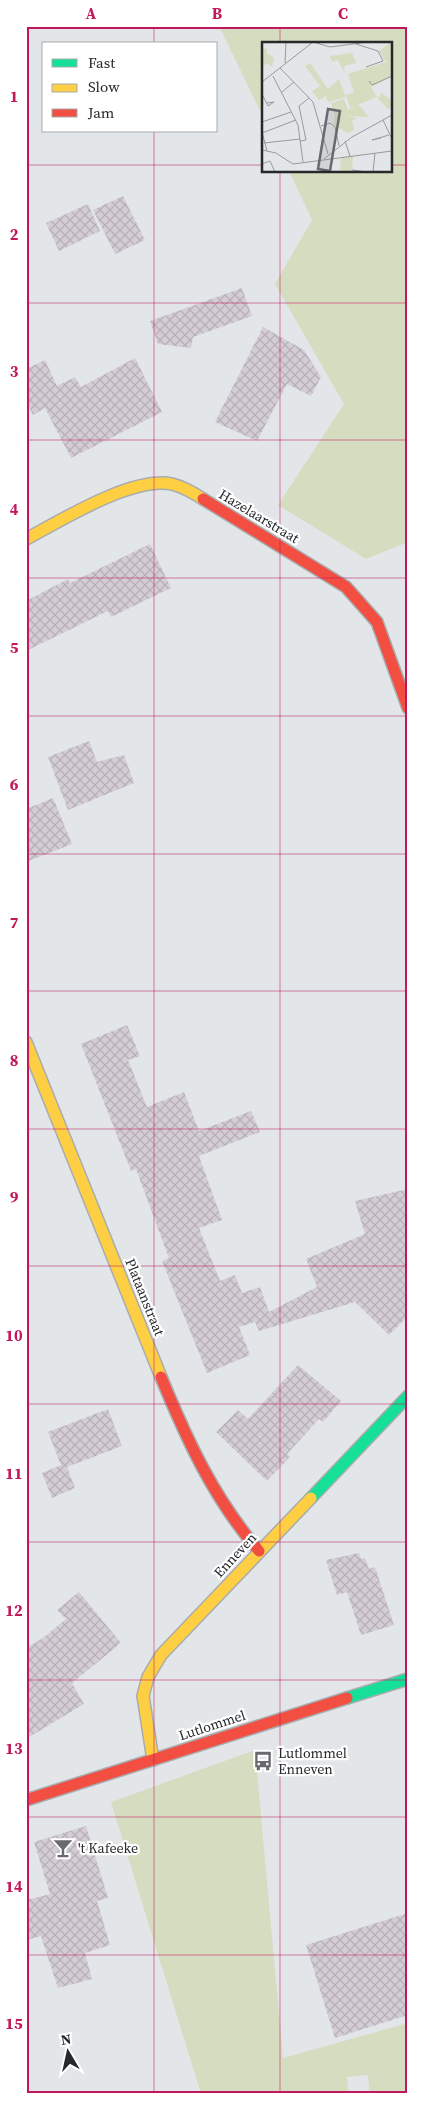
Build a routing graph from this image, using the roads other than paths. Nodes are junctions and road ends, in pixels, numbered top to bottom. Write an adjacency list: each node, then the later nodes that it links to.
1 (26, 539): 2 (street, Hazelaarstraat)
2 (408, 708)
3 (26, 1042): 5 (street, Plataanstraat)
4 (408, 1396): 5 (street, Enneven)
5 (259, 1551): 7 (street, Enneven)
6 (408, 1679): 7 (street, Lutlommel)
7 (153, 1760): 8 (street, Lutlommel)
8 (26, 1800)

